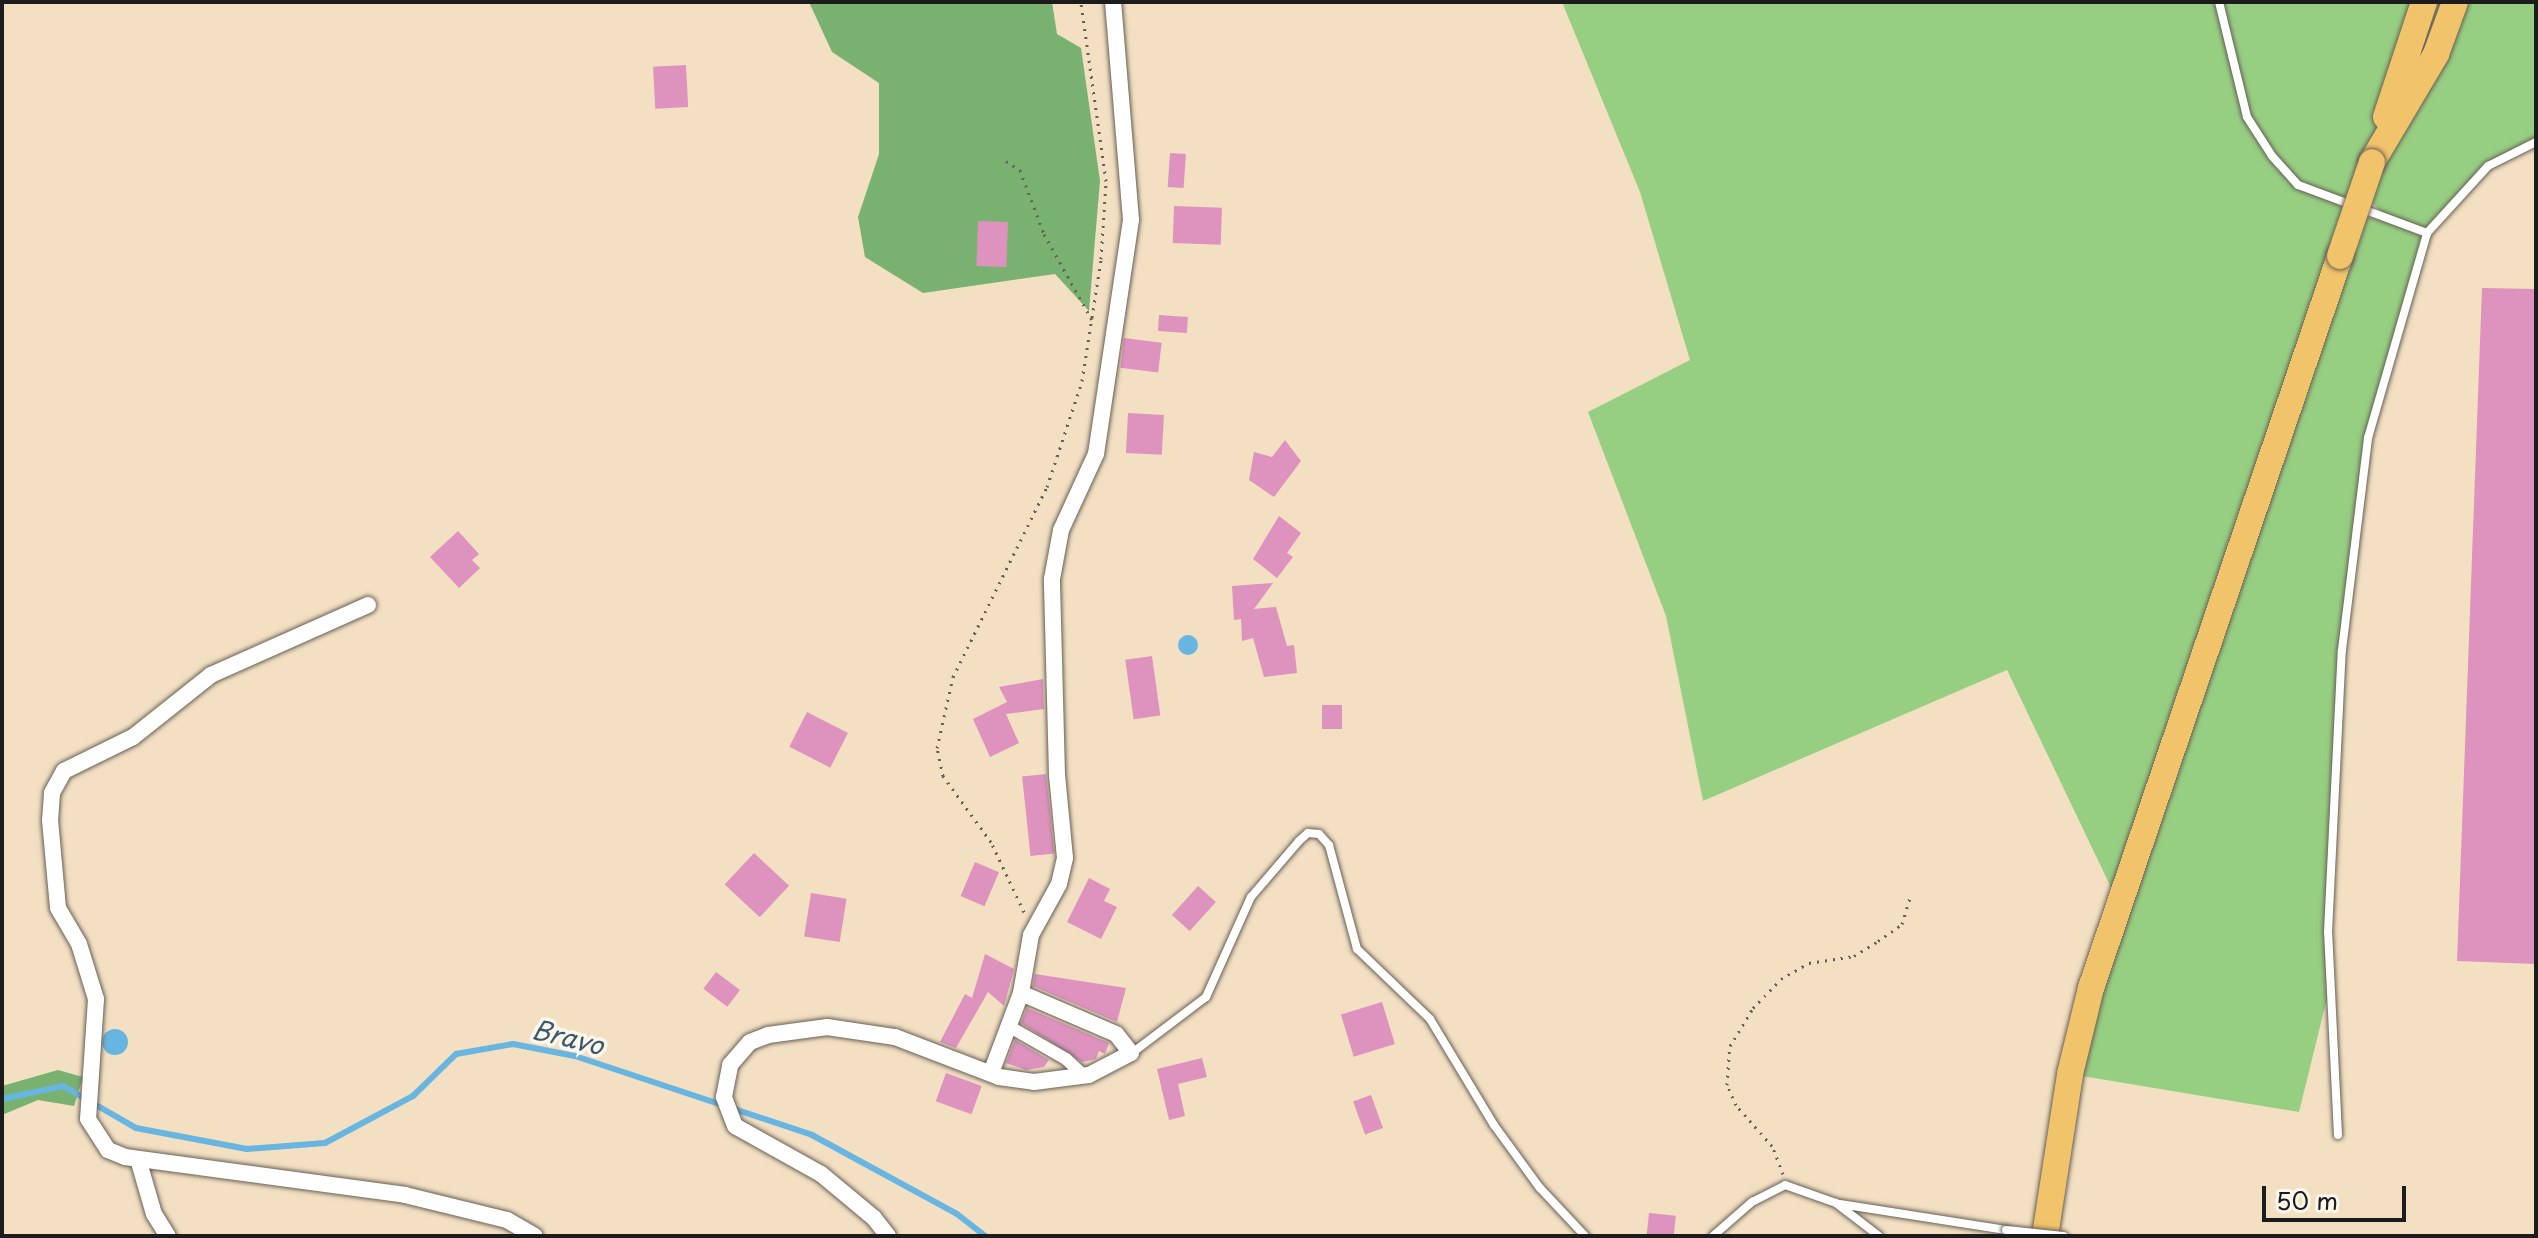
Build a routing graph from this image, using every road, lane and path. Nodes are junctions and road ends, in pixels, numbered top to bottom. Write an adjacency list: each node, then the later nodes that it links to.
1 (1081, 2): 10 (path)
2 (1113, 2): 13 (street)
3 (2219, 2): 9 (lane)
4 (2424, 2): 8 (main road)
5 (2455, 2): 8 (main road)
6 (2536, 142): 9 (lane)
7 (1006, 161): 10 (path)
8 (2372, 162): 29 (main road, bridge)
9 (2427, 233): 19 (lane)
10 (1092, 320): 13 (path)
11 (368, 605): 20 (street)
12 (1911, 894): 21 (path)
13 (1031, 935): 14 (street)
14 (1021, 993): 15 (street); 16 (street)
15 (1010, 1027): 17 (street); 18 (street)
16 (1131, 1053): 18 (street); 26 (lane)
17 (991, 1073): 18 (street); 25 (street)
18 (1083, 1075)
19 (2338, 1135)
20 (138, 1159): 23 (street); 24 (street)
21 (1785, 1185): 22 (lane); 27 (lane)
22 (1836, 1203): 28 (lane); 30 (lane, bridge)
23 (168, 1236)
24 (535, 1236)
25 (888, 1236)
26 (1585, 1236)
27 (1713, 1236)
28 (1879, 1236)
29 (2045, 1236)
30 (2064, 1236)

